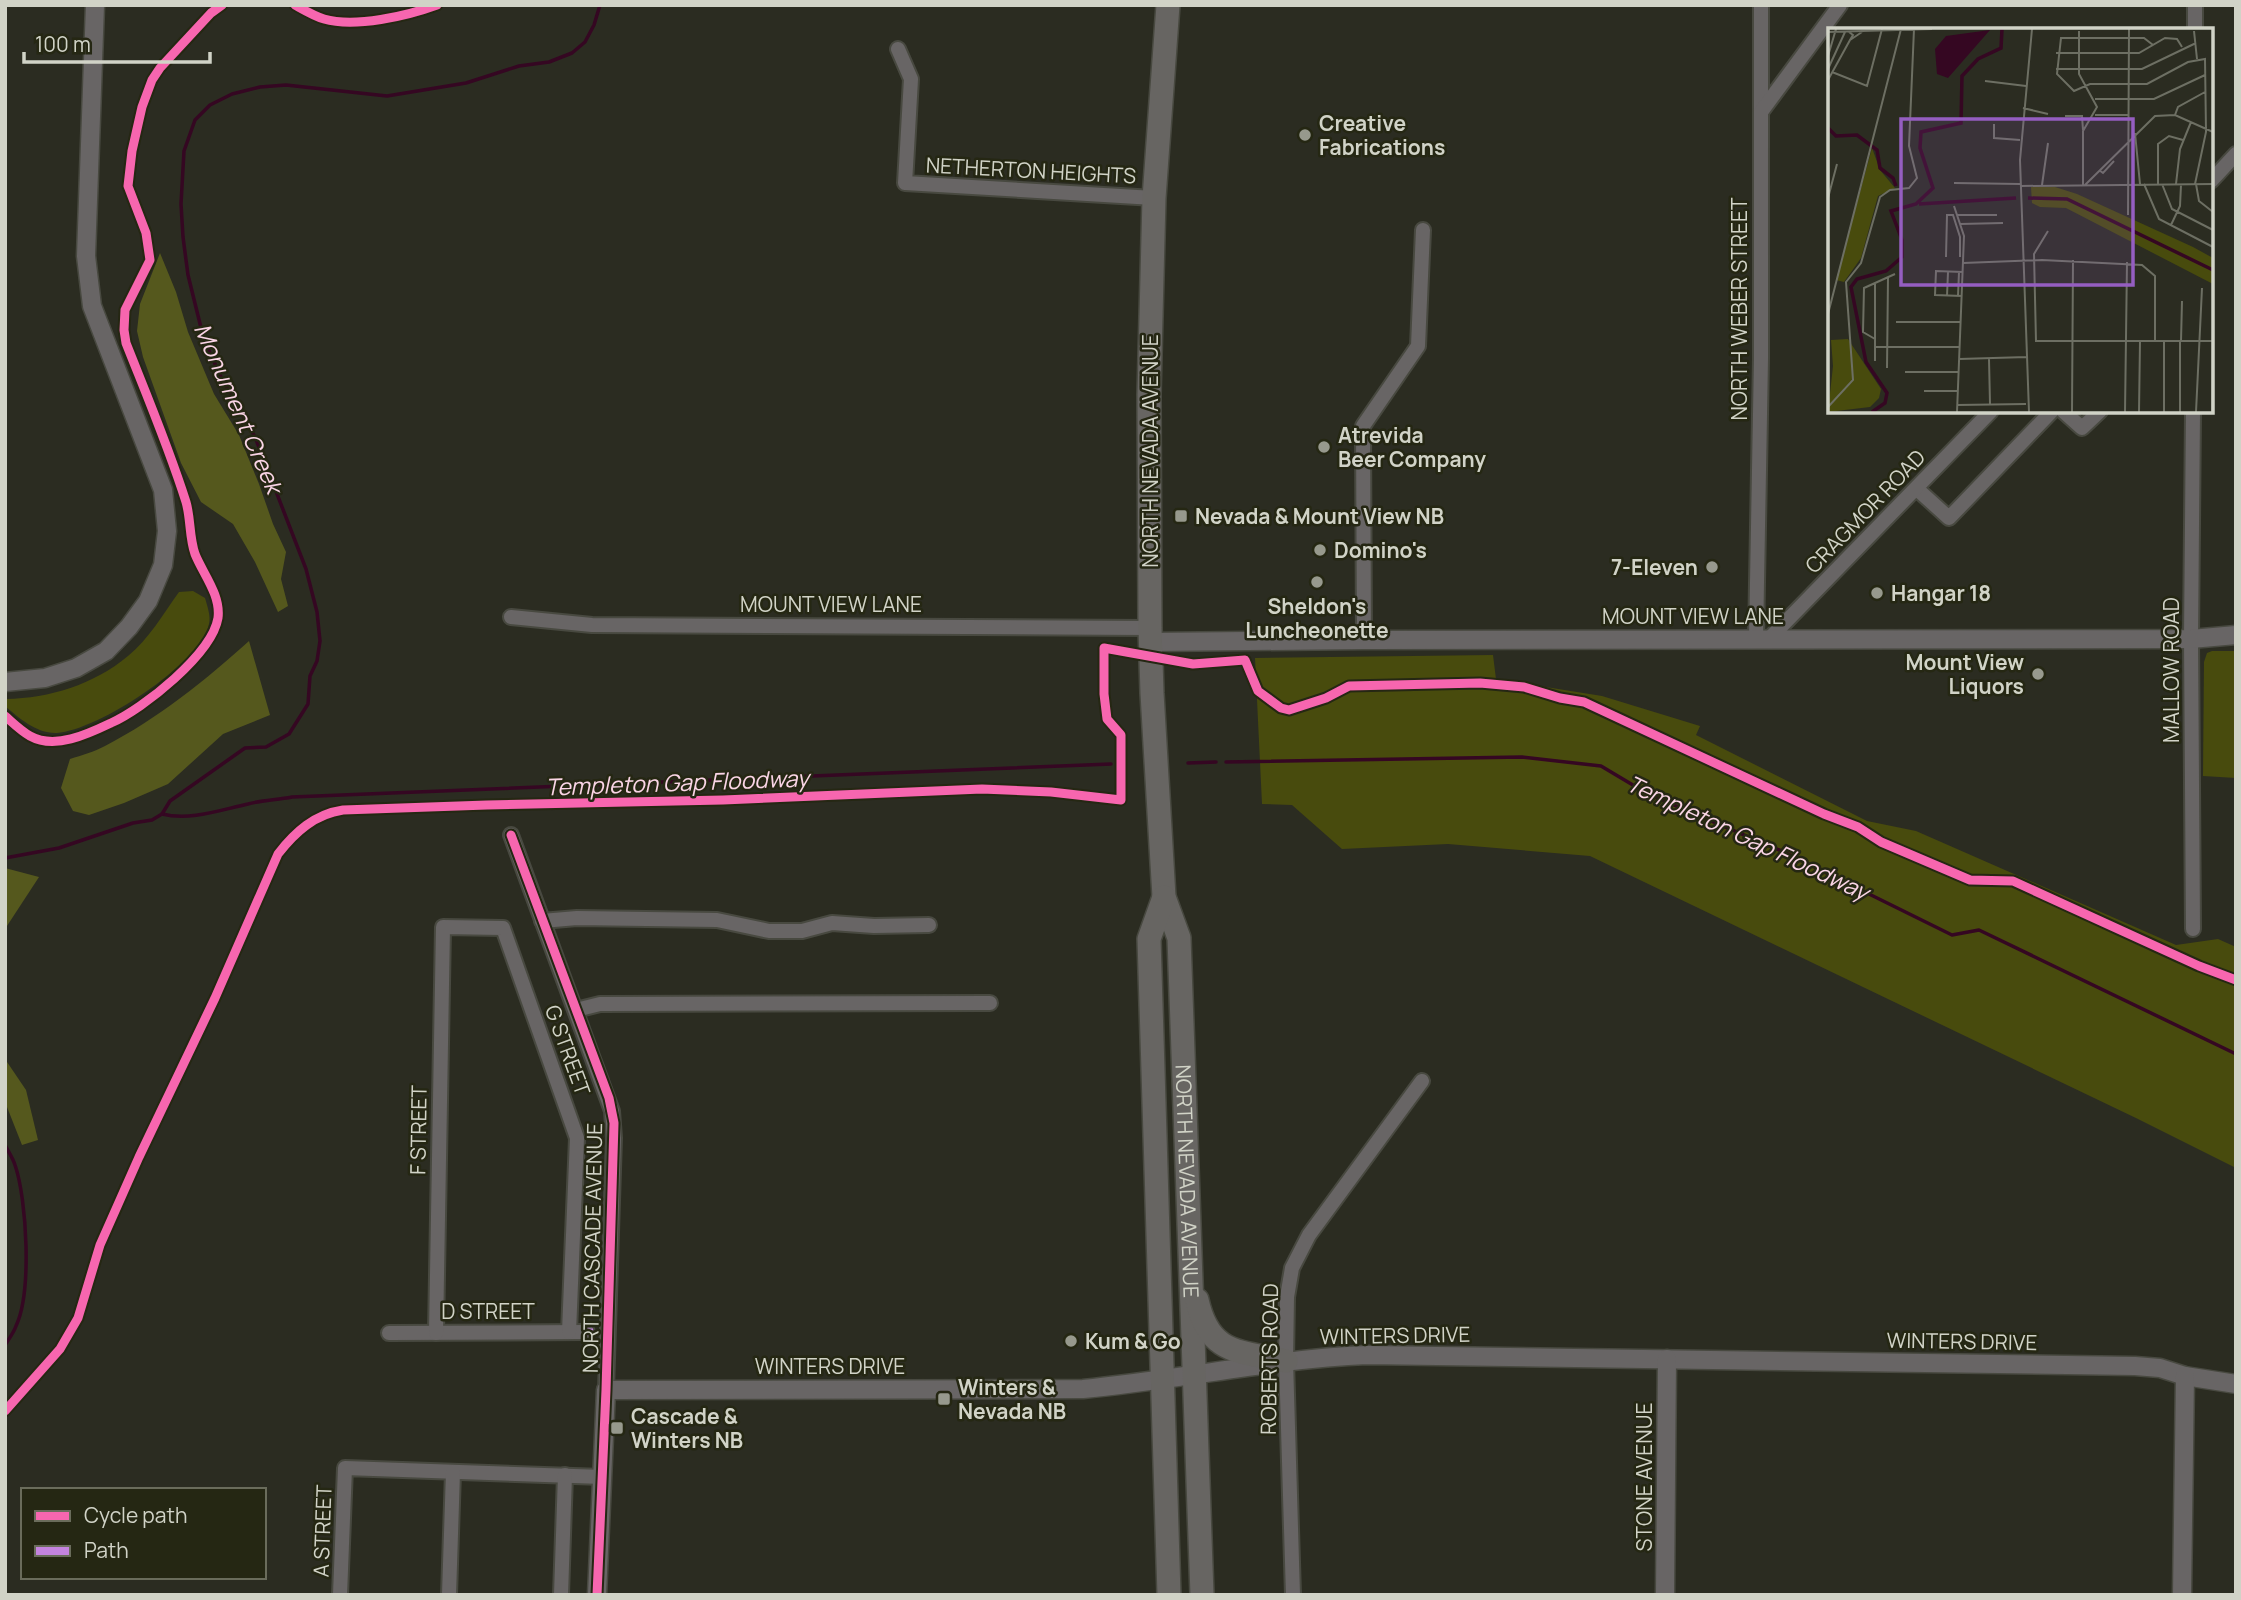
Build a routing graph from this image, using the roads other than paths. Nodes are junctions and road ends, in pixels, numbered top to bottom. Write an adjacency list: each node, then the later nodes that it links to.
1 (95, 5): 25 (street)
2 (1168, 5): 11 (main road, NORTH NEVADA AVENUE)
3 (1761, 5): 8 (street, NORTH WEBER STREET)
4 (1840, 5): 8 (street)
5 (2195, 5): 6 (street)
6 (2195, 28)
7 (898, 49): 11 (street, NETHERTON HEIGHTS)
8 (1761, 111): 22 (street, NORTH WEBER STREET)
9 (2236, 154): 10 (street)
10 (2213, 179)
11 (1154, 198): 20 (main road, NORTH NEVADA AVENUE)
12 (1423, 230): 24 (street)
13 (1989, 413): 18 (street, CRAGMOR ROAD)
14 (2050, 413): 18 (street)
15 (2065, 413): 16 (street)
16 (2097, 413)
17 (2193, 413): 23 (street, MALLOW ROAD)
18 (1917, 489): 22 (street, CRAGMOR ROAD)
19 (511, 617): 20 (street, MOUNT VIEW LANE)
20 (1150, 635): 24 (street, MOUNT VIEW LANE); 27 (main road, NORTH NEVADA AVENUE)
21 (2236, 635): 23 (street, MOUNT VIEW LANE)
22 (1763, 639): 23 (street, MOUNT VIEW LANE); 24 (street, MOUNT VIEW LANE)
23 (2191, 639): 31 (street, MALLOW ROAD)
24 (1364, 640)
25 (5, 682)
26 (511, 835): 28 (street, NORTH CASCADE AVENUE)
27 (1164, 897): 35 (main road, NORTH NEVADA AVENUE); 44 (main road, NORTH NEVADA AVENUE)
28 (542, 921): 29 (street); 33 (street, NORTH CASCADE AVENUE)
29 (929, 925)
30 (443, 927): 36 (street, G STREET); 39 (street, F STREET)
31 (2193, 929)
32 (990, 1003): 33 (street)
33 (576, 1010): 37 (street, NORTH CASCADE AVENUE)
34 (1422, 1081): 41 (street, ROBERTS ROAD)
35 (1190, 1263): 41 (main road); 42 (main road, NORTH NEVADA AVENUE)
36 (569, 1332): 37 (street, D STREET); 39 (street, D STREET)
37 (596, 1332): 46 (street, NORTH CASCADE AVENUE)
38 (389, 1333): 39 (street, D STREET)
39 (436, 1333)
40 (1667, 1359): 41 (street, WINTERS DRIVE); 43 (street, WINTERS DRIVE); 57 (street, STONE AVENUE)
41 (1286, 1361): 42 (street, WINTERS DRIVE); 56 (street, ROBERTS ROAD)
42 (1193, 1375): 44 (street, WINTERS DRIVE); 55 (main road, NORTH NEVADA AVENUE)
43 (2185, 1376): 45 (street, WINTERS DRIVE); 58 (street)
44 (1163, 1378): 46 (street, WINTERS DRIVE); 54 (main road, NORTH NEVADA AVENUE)
45 (2236, 1384)
46 (606, 1390): 49 (street, NORTH CASCADE AVENUE)
47 (453, 1472): 48 (street); 50 (street, A STREET); 51 (street)
48 (565, 1475): 49 (street); 52 (street)
49 (603, 1477): 53 (street, NORTH CASCADE AVENUE)
50 (340, 1595)
51 (449, 1595)
52 (561, 1595)
53 (597, 1595)
54 (1169, 1595)
55 (1202, 1595)
56 (1293, 1595)
57 (1665, 1595)
58 (2182, 1595)

